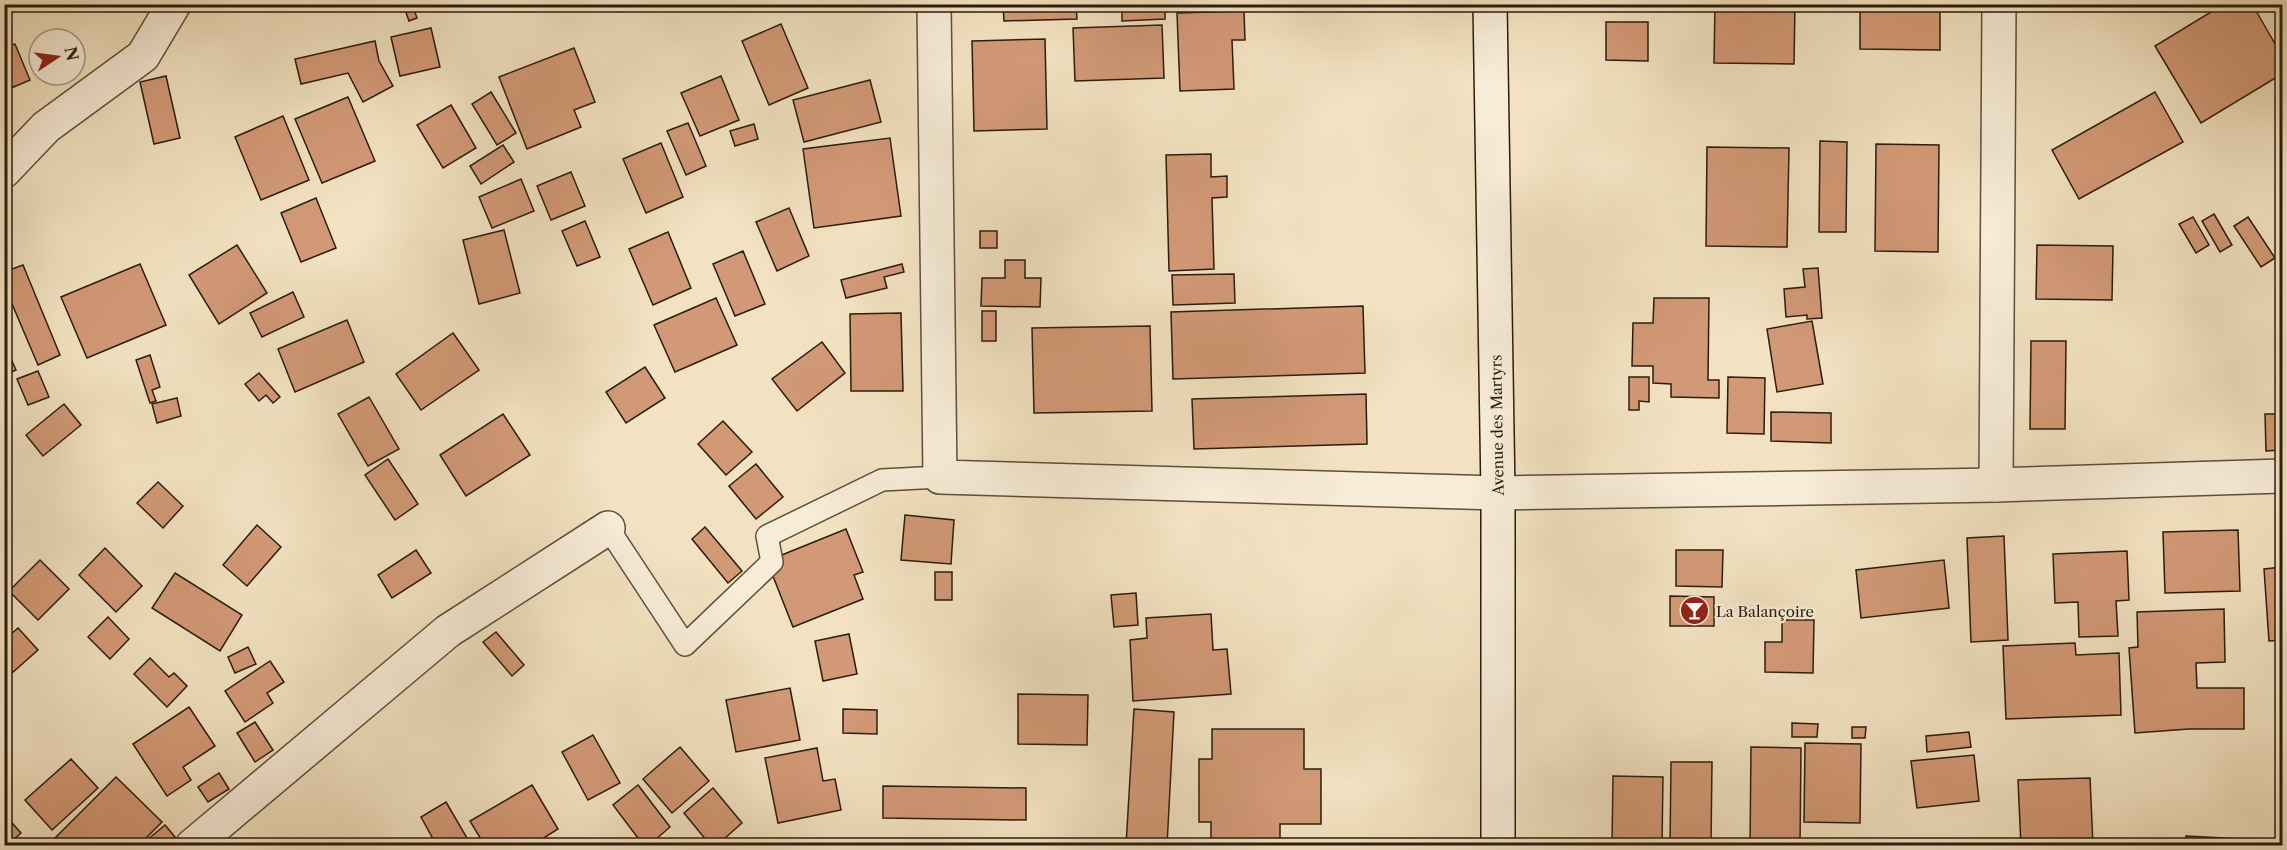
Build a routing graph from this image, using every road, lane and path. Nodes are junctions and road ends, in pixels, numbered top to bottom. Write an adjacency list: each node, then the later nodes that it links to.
1 (174, 4): 5 (street)
2 (934, 4): 7 (street)
3 (1490, 4): 9 (street, Avenue des Martyrs)
4 (1999, 4): 8 (street)
5 (4, 171)
6 (2283, 476): 8 (street)
7 (940, 477): 9 (street); 10 (lane)
8 (1996, 485): 9 (street)
9 (1498, 493): 12 (street, Avenue des Martyrs)
10 (608, 528): 11 (street)
11 (192, 846)
12 (1498, 846)

